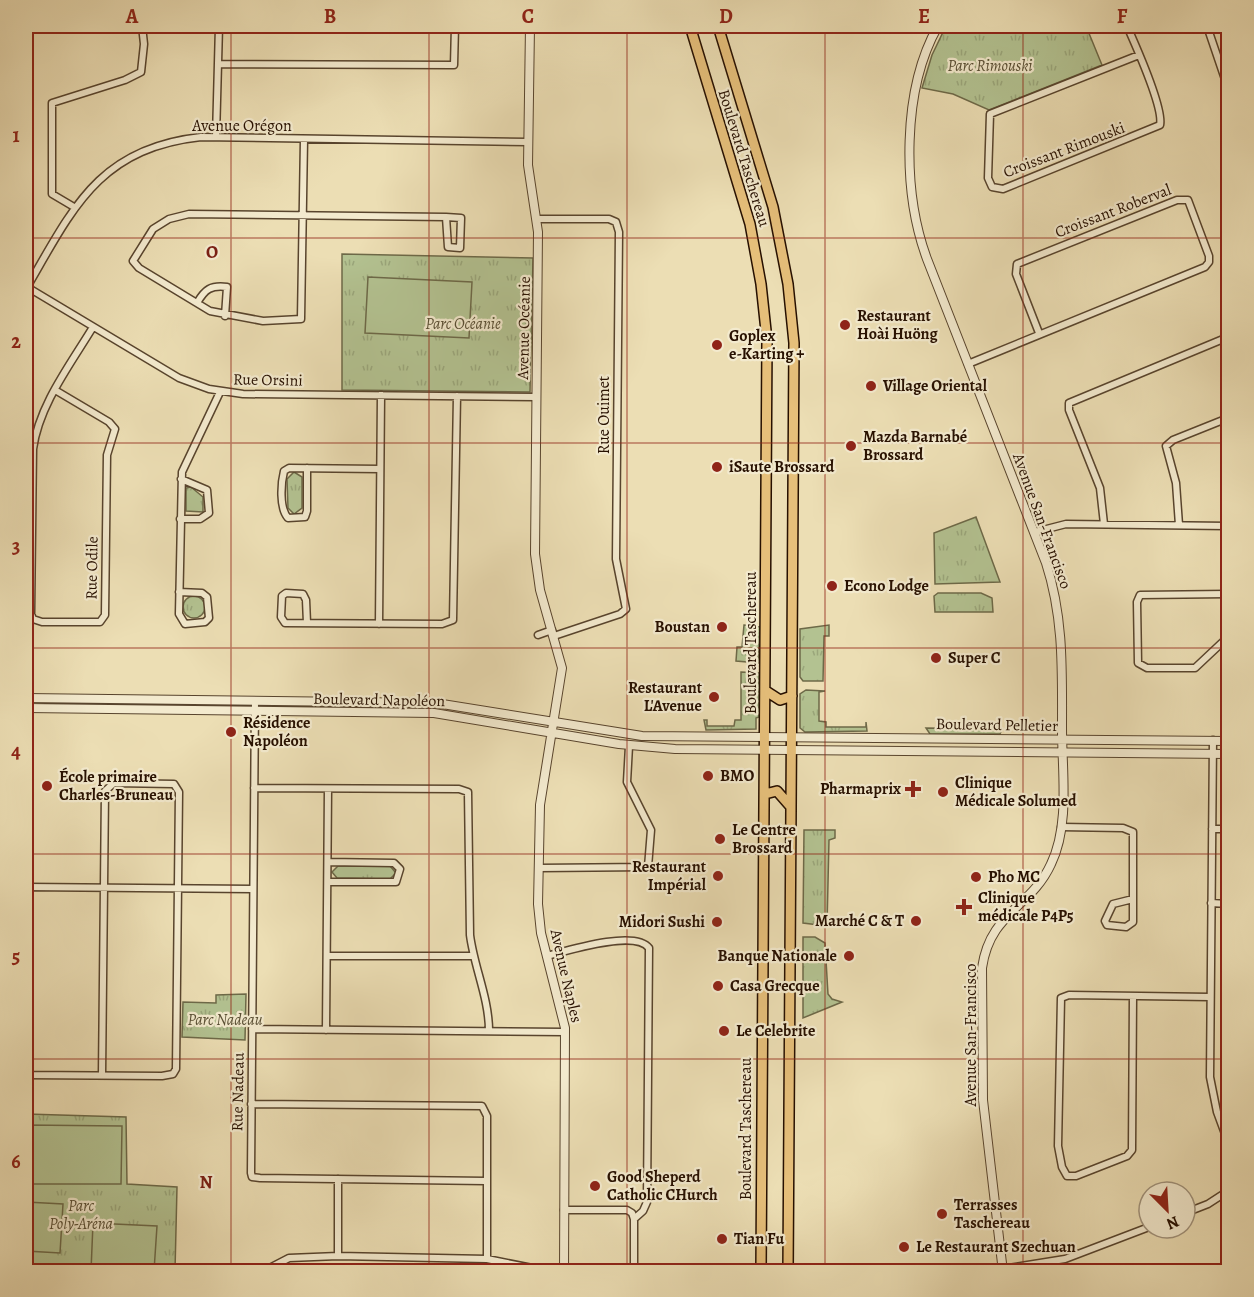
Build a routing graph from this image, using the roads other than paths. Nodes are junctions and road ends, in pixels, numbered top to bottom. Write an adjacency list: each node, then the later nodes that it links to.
1 (39, 26): 11 (street)
2 (142, 26): 18 (street)
3 (219, 26): 13 (street)
4 (454, 26): 13 (street)
5 (530, 26): 17 (street, Avenue Océanie)
6 (690, 26): 50 (main road, Boulevard Taschereau)
7 (718, 26): 51 (main road, Boulevard Taschereau)
8 (938, 26): 28 (street, Avenue San-Francisco)
9 (1127, 26): 12 (street, Croissant Rimouski)
10 (1207, 26): 14 (street)
11 (26, 28)
12 (1139, 55): 12 (street, Croissant Rimouski)
13 (219, 64): 15 (street)
14 (1228, 88)
15 (216, 137): 16 (street, Avenue Orégon); 18 (street, Avenue Orégon)
16 (304, 139): 17 (street, Avenue Orégon); 19 (street)
17 (528, 142): 21 (street, Avenue Océanie)
18 (74, 207): 22 (street, Avenue Orégon)
19 (303, 214): 20 (street); 23 (street); 24 (street)
20 (446, 217): 20 (street)
21 (537, 219): 33 (street, Avenue Océanie); 47 (street, Rue Ouimet)
22 (26, 288): 25 (street, Rue Orsini)
23 (197, 303): 24 (street); 24 (street)
24 (225, 316)
25 (93, 327): 29 (street, Rue Odile); 30 (street, Rue Orsini)
26 (1039, 333): 26 (street, Croissant Roberval); 28 (street, Croissant Roberval)
27 (1228, 337): 39 (street)
28 (968, 364): 42 (street, Avenue San-Francisco)
29 (55, 390): 29 (street, Rue Odile)
30 (220, 392): 31 (street, Rue Orsini); 37 (street)
31 (381, 395): 32 (street, Rue Orsini); 36 (street)
32 (458, 396): 33 (street, Rue Orsini); 46 (street)
33 (536, 397): 47 (street, Avenue Océanie)
34 (1228, 418): 40 (street)
35 (307, 468): 35 (street); 36 (street)
36 (380, 469): 46 (street)
37 (181, 479): 38 (street); 38 (street)
38 (180, 519): 43 (street)
39 (1104, 524): 40 (street); 42 (street)
40 (1179, 525): 41 (street)
41 (1228, 525)
42 (1035, 532): 65 (street, Avenue San-Francisco)
43 (179, 592): 43 (street)
44 (1228, 594): 49 (street)
45 (307, 622): 45 (street); 46 (street)
46 (379, 624)
47 (553, 633): 48 (street); 58 (street, Avenue Océanie)
48 (538, 635)
49 (1228, 637)
50 (765, 691): 51 (main road); 61 (main road, Boulevard Taschereau)
51 (792, 696): 62 (main road, Boulevard Taschereau)
52 (26, 698): 53 (street, Boulevard Napoléon)
53 (65, 699): 54 (street, Boulevard Napoléon); 56 (street)
54 (255, 701): 57 (street, Rue Nadeau); 58 (street, Boulevard Napoléon)
55 (26, 708): 56 (street, Boulevard Napoléon)
56 (65, 709): 57 (street, Boulevard Napoléon)
57 (255, 711): 59 (street, Boulevard Napoléon); 77 (street, Rue Nadeau)
58 (554, 723): 59 (street, Avenue Naples); 60 (street, Boulevard Napoléon)
59 (553, 733): 68 (street, Boulevard Napoléon); 85 (street, Avenue Naples)
60 (699, 737): 61 (street, Boulevard Napoléon); 69 (street)
61 (765, 737): 62 (street, Boulevard Pelletier); 70 (main road, Boulevard Taschereau)
62 (792, 737): 63 (street, Boulevard Pelletier); 71 (main road, Boulevard Taschereau)
63 (873, 737): 64 (street, Boulevard Pelletier); 72 (street)
64 (977, 738): 65 (street, Boulevard Pelletier); 73 (street)
65 (1062, 739): 66 (street, Boulevard Pelletier); 74 (street, Avenue San-Francisco)
66 (1213, 740): 67 (street, Boulevard Pelletier); 75 (street)
67 (1228, 741)
68 (629, 746): 69 (street, Boulevard Napoléon); 85 (street)
69 (699, 750): 70 (street, Boulevard Napoléon)
70 (765, 750): 71 (street, Boulevard Pelletier); 79 (main road, Boulevard Taschereau)
71 (792, 750): 72 (street, Boulevard Pelletier); 80 (main road, Boulevard Taschereau)
72 (872, 751): 73 (street, Boulevard Pelletier)
73 (977, 752): 74 (street, Boulevard Pelletier)
74 (1062, 752): 75 (street, Boulevard Pelletier); 81 (street, Avenue San-Francisco)
75 (1213, 754): 76 (street, Boulevard Pelletier); 82 (street)
76 (1228, 754)
77 (254, 788): 78 (street); 90 (street, Rue Nadeau)
78 (328, 789): 84 (street); 95 (street)
79 (765, 794): 80 (main road); 121 (main road, Boulevard Taschereau)
80 (791, 807): 122 (main road, Boulevard Taschereau)
81 (1061, 827): 91 (street); 116 (street, Avenue San-Francisco)
82 (1212, 829): 83 (street); 92 (street)
83 (1228, 830)
84 (328, 862): 86 (street); 86 (street)
85 (539, 868): 96 (street, Avenue Naples)
86 (328, 882): 94 (street)
87 (27, 887): 88 (street); 103 (street)
88 (104, 888): 89 (street); 89 (street); 104 (street)
89 (179, 888): 90 (street); 104 (street)
90 (253, 889): 99 (street, Rue Nadeau)
91 (1133, 899): 91 (street)
92 (1211, 903): 93 (street); 98 (street)
93 (1228, 904)
94 (327, 956): 95 (street); 100 (street)
95 (472, 956): 101 (street)
96 (547, 956): 102 (street, Avenue Naples); 112 (street)
97 (1133, 996): 97 (street); 98 (street)
98 (1210, 996): 106 (street)
99 (252, 1029): 100 (street); 105 (street, Rue Nadeau)
100 (326, 1030): 101 (street)
101 (489, 1031): 102 (street)
102 (565, 1032): 111 (street, Avenue Naples)
103 (27, 1075): 104 (street)
104 (102, 1075)
105 (251, 1104): 107 (street, Rue Nadeau); 108 (street)
106 (1228, 1142)
107 (338, 1179): 108 (street, Rue Nadeau); 114 (street)
108 (486, 1181): 115 (street)
109 (1228, 1191): 110 (street)
110 (1197, 1208)
111 (564, 1210): 112 (street); 119 (street, Avenue Naples)
112 (634, 1219): 120 (street)
113 (1137, 1232): 116 (street)
114 (338, 1256): 115 (street); 117 (street)
115 (487, 1259): 118 (street)
116 (1002, 1270)
117 (262, 1272)
118 (552, 1272)
119 (564, 1272)
120 (634, 1272)
121 (761, 1272)
122 (788, 1272)

